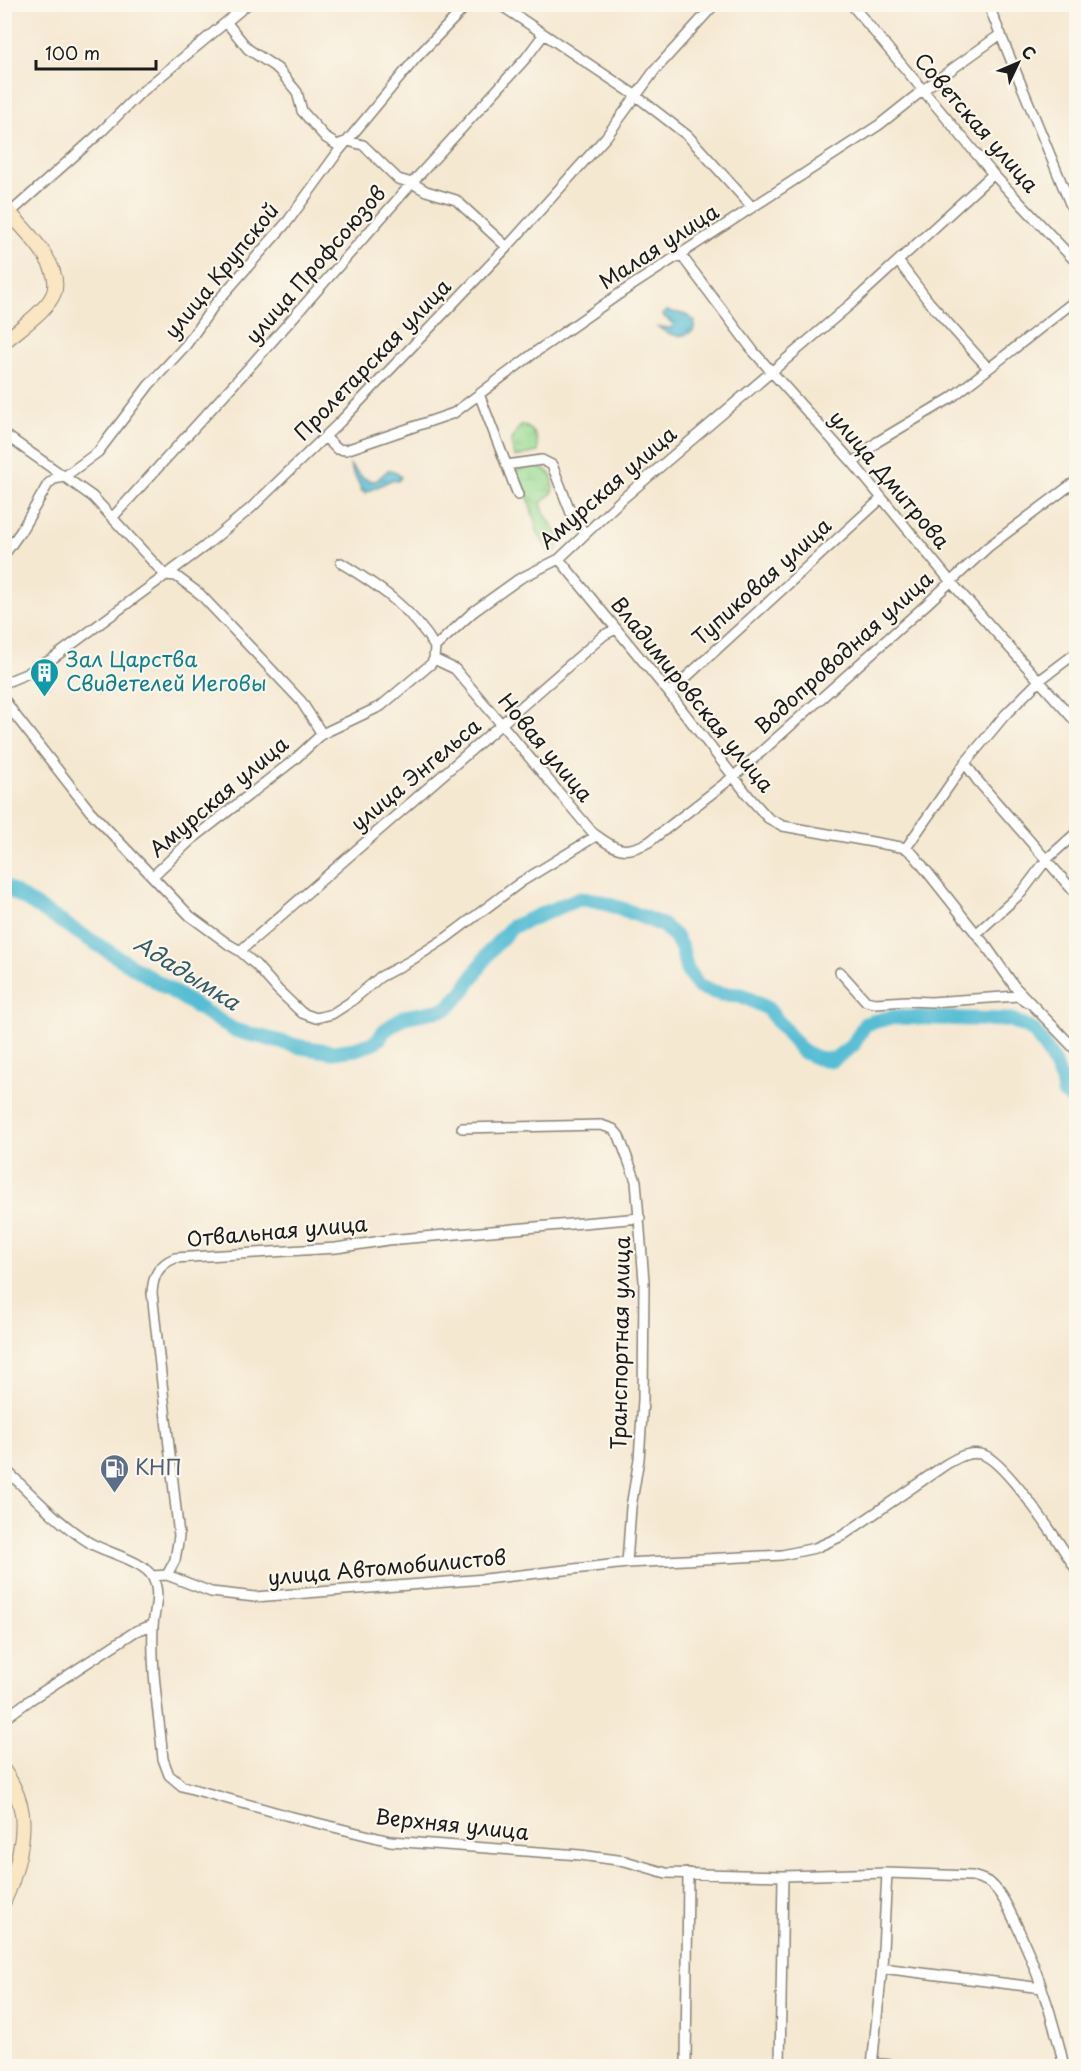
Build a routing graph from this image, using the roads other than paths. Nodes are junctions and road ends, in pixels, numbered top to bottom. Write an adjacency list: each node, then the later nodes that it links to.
1 (248, 4): 7 (street)
2 (468, 4): 12 (street, улица Крупской)
3 (499, 4): 8 (street)
4 (715, 4): 11 (street, Пролетарская улица)
5 (851, 4): 10 (street, Советская улица)
6 (988, 4): 9 (street)
7 (227, 23): 12 (street); 16 (street)
8 (544, 34): 11 (street); 14 (street, улица Профсоюзов)
9 (1001, 34): 10 (street, Малая улица); 17 (street)
10 (923, 90): 13 (street, Советская улица); 15 (street, Малая улица)
11 (635, 95): 15 (street); 18 (street, Пролетарская улица)
12 (348, 141): 14 (street); 31 (street, улица Крупской)
13 (993, 174): 20 (street, Амурская улица); 21 (street, Советская улица)
14 (412, 183): 18 (street); 35 (street, улица Профсоюзов)
15 (752, 207): 19 (street, Малая улица)
16 (7, 210): 23 (street)
17 (1077, 218)
18 (507, 247): 28 (street, Пролетарская улица)
19 (681, 255): 25 (street, улица Дмитрова); 26 (street, Малая улица)
20 (898, 261): 24 (street); 25 (street, Амурская улица)
21 (1077, 262)
22 (1077, 300): 24 (street)
23 (4, 342)
24 (988, 368): 29 (street)
25 (773, 372): 29 (street, улица Дмитрова); 36 (street, Амурская улица)
26 (479, 394): 28 (street, Малая улица); 30 (street)
27 (4, 434): 31 (street)
28 (325, 437): 40 (street, Пролетарская улица)
29 (853, 463): 34 (street, улица Дмитрова)
30 (506, 465): 33 (street); 36 (street)
31 (64, 477): 35 (street); 37 (street, улица Крупской)
32 (1077, 481): 41 (street, Водопроводная улица)
33 (518, 495)
34 (881, 499): 41 (street, улица Дмитрова); 48 (street, Тупиковая улица)
35 (112, 518): 40 (street)
36 (585, 534): 38 (street, Амурская улица)
37 (4, 555)
38 (560, 559): 42 (street, Владимировская улица); 43 (street, Амурская улица)
39 (341, 563): 43 (street)
40 (165, 575): 47 (street, Пролетарская улица); 52 (street)
41 (951, 582): 46 (street, улица Дмитрова); 54 (street, Водопроводная улица)
42 (616, 629): 48 (street, Владимировская улица); 51 (street, улица Энгельса)
43 (435, 647): 45 (street)
44 (1077, 653): 46 (street)
45 (434, 659): 51 (street, Новая улица); 52 (street, Амурская улица)
46 (1040, 680): 50 (street, улица Дмитрова); 53 (street)
47 (4, 683)
48 (669, 693): 54 (street, Владимировская улица)
49 (4, 699): 60 (street)
50 (1077, 722)
51 (502, 725): 56 (street, Новая улица); 63 (street, улица Энгельса)
52 (322, 734): 60 (street, Амурская улица)
53 (965, 763): 57 (street); 59 (street)
54 (733, 777): 57 (street, Владимировская улица); 58 (street, Водопроводная улица)
55 (1077, 833): 59 (street)
56 (596, 836): 58 (street, Новая улица); 63 (street)
57 (906, 848): 62 (street)
58 (634, 850)
59 (1047, 860): 61 (street); 62 (street)
60 (153, 876): 63 (street)
61 (1077, 894)
62 (976, 934): 65 (street)
63 (240, 951)
64 (840, 972): 65 (street)
65 (1031, 1004): 66 (street)
66 (1077, 1050)
67 (462, 1128): 68 (street, Транспортная улица)
68 (640, 1218): 70 (street, Транспортная улица); 72 (street, Отвальная улица)
69 (4, 1468): 73 (street)
70 (627, 1563): 71 (street, улица Автомобилистов); 72 (street, улица Автомобилистов)
71 (1077, 1569)
72 (167, 1575): 73 (street, улица Автомобилистов)
73 (152, 1576): 74 (street, Верхняя улица)
74 (153, 1625): 75 (street); 77 (street, Верхняя улица)
75 (4, 1719)
76 (4, 1771): 80 (street)
77 (688, 1873): 79 (street, Верхняя улица); 84 (street)
78 (887, 1873): 79 (street, Верхняя улица); 81 (street); 82 (street, Верхняя улица)
79 (783, 1876): 85 (street)
80 (4, 1901)
81 (882, 1968): 82 (street); 83 (street)
82 (1042, 1988): 87 (street, Верхняя улица)
83 (872, 2065): 86 (street)
84 (686, 2067)
85 (780, 2067)
86 (901, 2067)
87 (1064, 2067)

